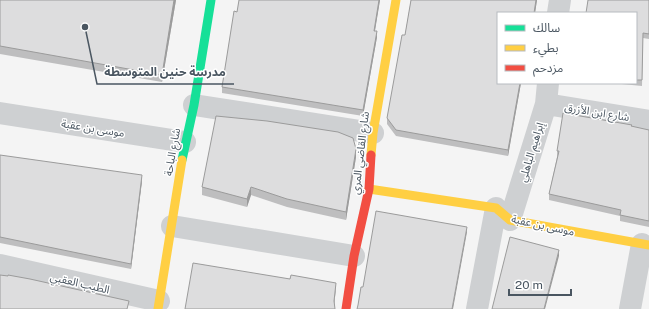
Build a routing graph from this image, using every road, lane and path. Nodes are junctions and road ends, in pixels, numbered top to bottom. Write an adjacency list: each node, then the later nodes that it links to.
1 (212, 0): 6 (street, شارع الباحة)
2 (396, 0): 9 (street, شارع القاضي المري)
3 (560, 0): 4 (street)
4 (558, 12)
5 (547, 93): 8 (street, شارع ابن الأزرق); 12 (street, إبراهيم الباهلي)
6 (194, 105): 9 (street); 10 (street, شارع الباحة)
7 (0, 113): 10 (street, موسى بن عقبة)
8 (649, 120)
9 (373, 133): 11 (street, شارع القاضي المري)
10 (185, 142): 13 (street, شارع الباحة)
11 (369, 190): 12 (street, موسى بن عقبة); 15 (street, شارع القاضي المري)
12 (503, 214): 14 (street, موسى بن عقبة); 19 (street, إبراهيم الباهلي)
13 (172, 226): 15 (street); 17 (street, شارع الباحة)
14 (646, 245): 20 (street)
15 (354, 256): 18 (street, شارع القاضي المري)
16 (0, 265): 17 (street, الطيب العقبي)
17 (159, 305)
18 (346, 309)
19 (477, 309)
20 (630, 309)

